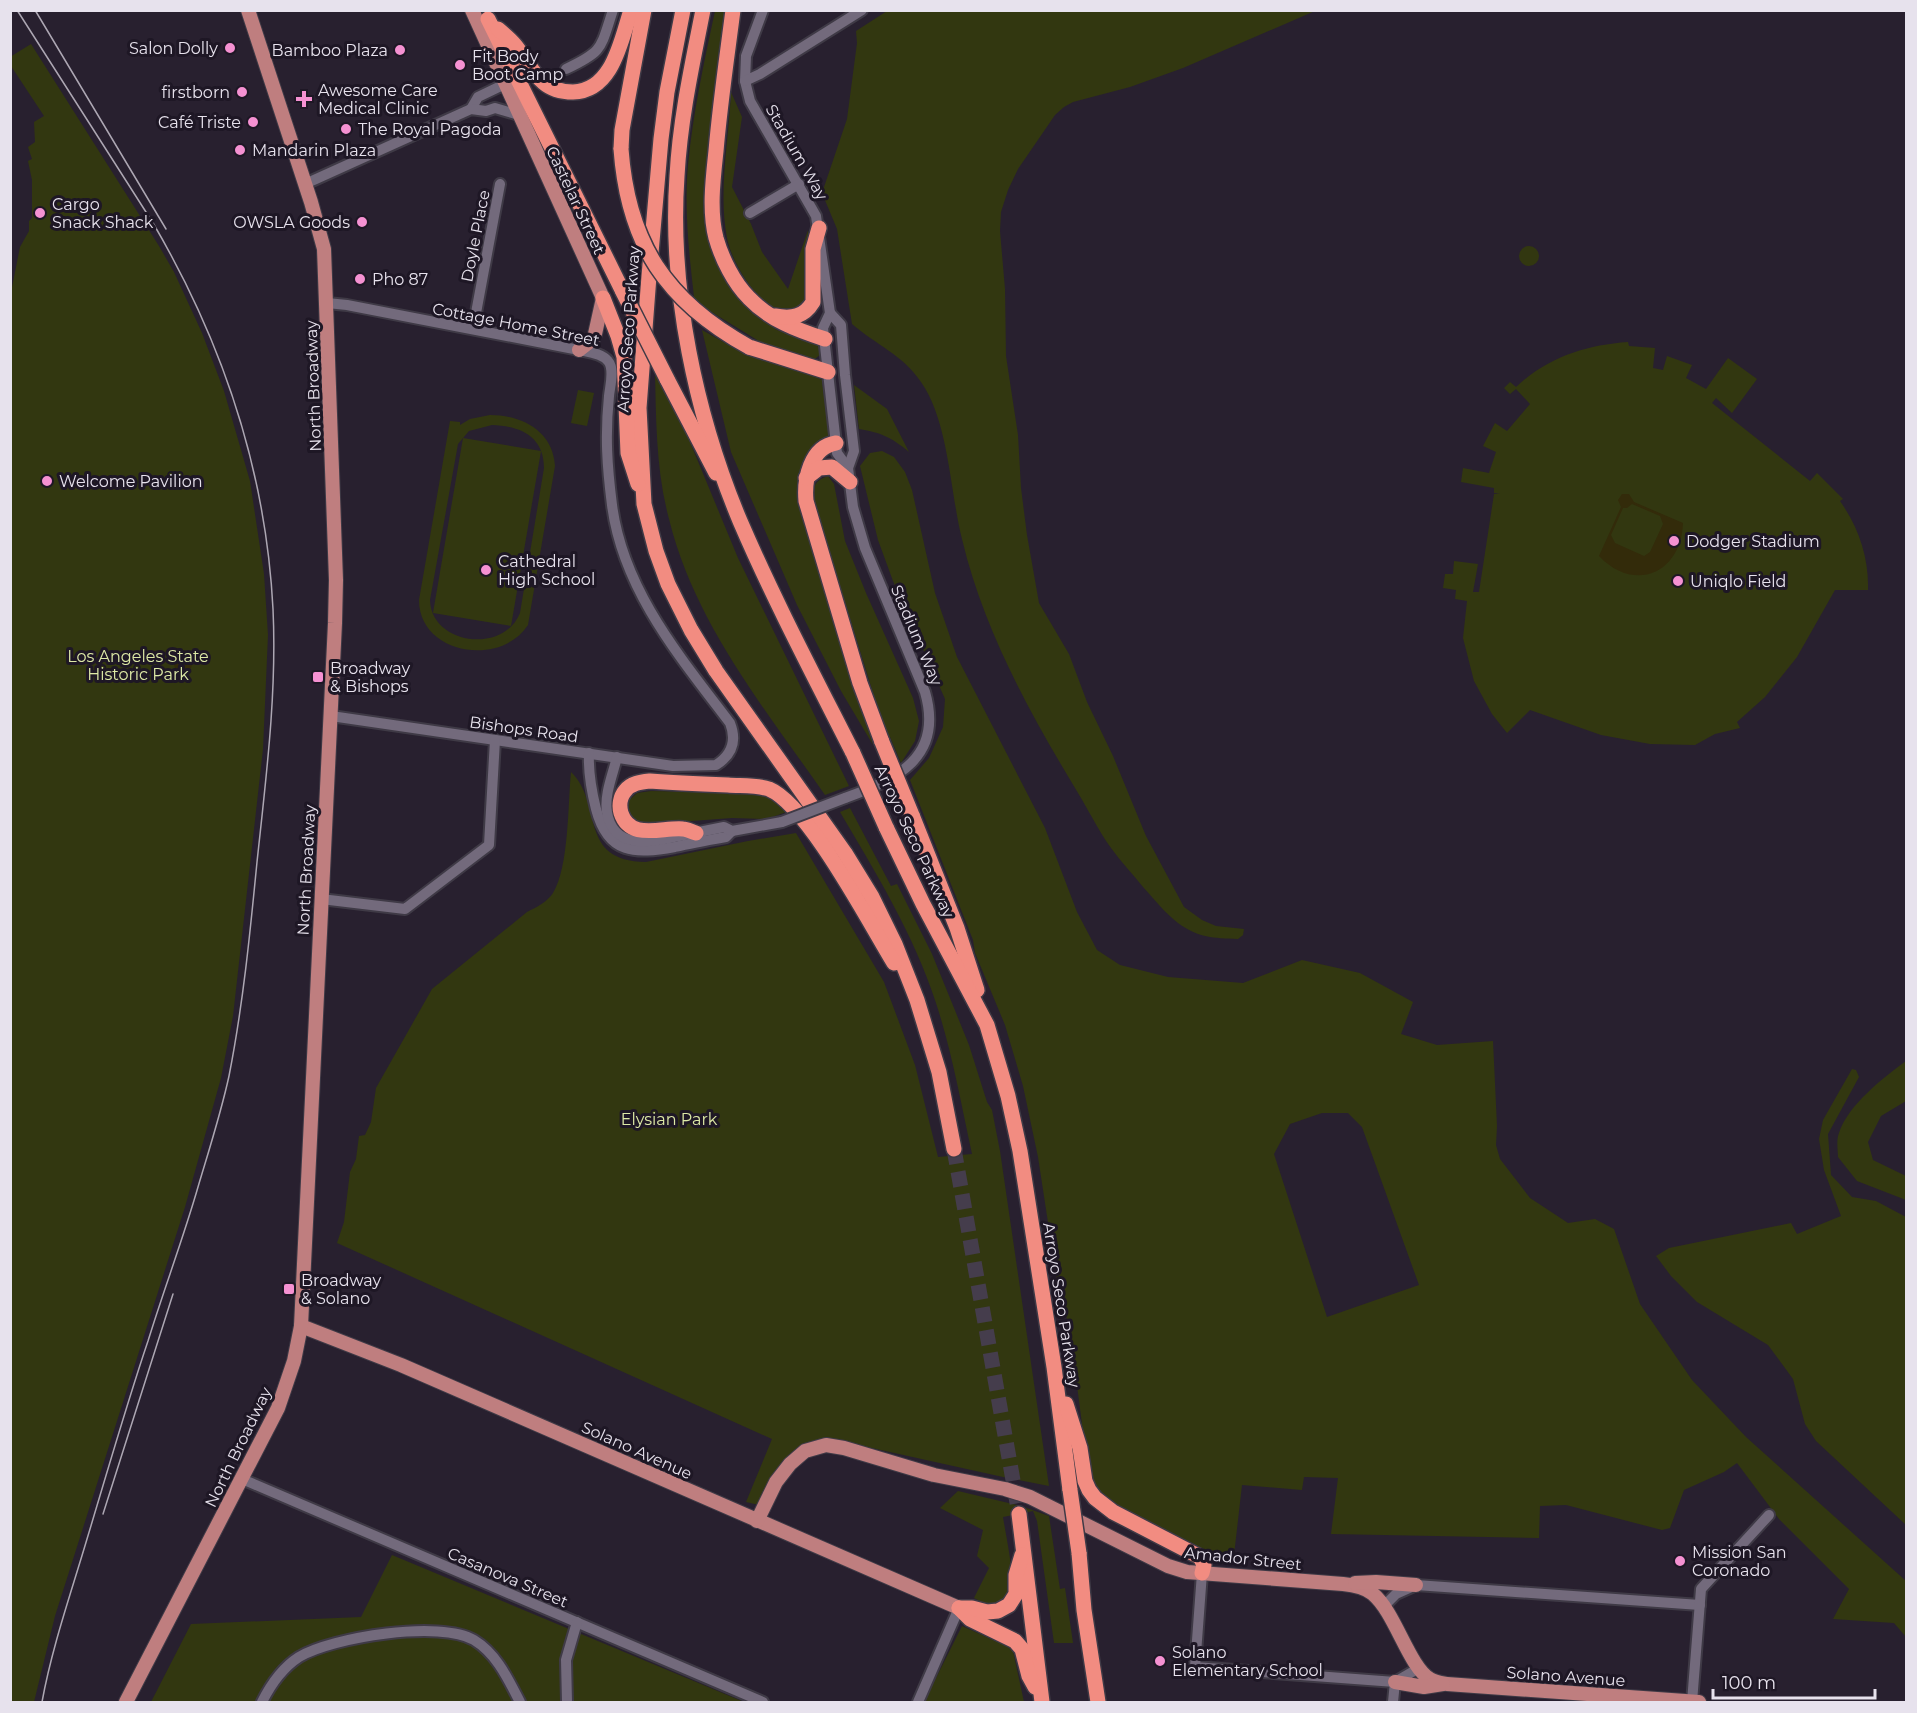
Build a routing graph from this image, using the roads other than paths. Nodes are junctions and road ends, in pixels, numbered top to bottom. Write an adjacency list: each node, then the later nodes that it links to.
1 (248, 10): 17 (main road, North Broadway)
2 (472, 10): 14 (main road, Castelar Street)
3 (613, 10): 12 (street)
4 (631, 10): 11 (highway)
5 (644, 10): 29 (highway, bridge)
6 (683, 10): 33 (highway, Arroyo Seco Parkway)
7 (703, 10): 34 (highway, Arroyo Seco Parkway)
8 (733, 10): 25 (highway)
9 (763, 10): 13 (street, Stadium Way)
10 (862, 10): 13 (street)
11 (486, 14): 34 (highway, bridge)
12 (566, 69)
13 (745, 81): 19 (street, Stadium Way)
14 (505, 84): 15 (street); 16 (main road, Castelar Street)
15 (471, 109): 16 (street); 17 (street)
16 (519, 116): 22 (main road, Castelar Street)
17 (305, 184): 23 (main road, North Broadway)
18 (500, 184): 26 (street, Doyle Place)
19 (799, 184): 20 (street); 21 (street, Stadium Way)
20 (750, 213)
21 (819, 228): 24 (street, Stadium Way); 25 (highway)
22 (603, 298): 28 (main road); 33 (highway)
23 (327, 303): 26 (street, Cottage Home Street); 35 (main road, North Broadway)
24 (830, 312): 27 (street, Stadium Way); 31 (street, Stadium Way)
25 (770, 315): 27 (highway)
26 (473, 329): 28 (street, Cottage Home Street)
27 (825, 339): 29 (street, Stadium Way)
28 (579, 350): 39 (street, Cottage Home Street)
29 (828, 372): 30 (street, Stadium Way)
30 (836, 443): 31 (street, Stadium Way); 32 (highway)
31 (849, 475): 32 (highway); 40 (street, Stadium Way, bridge)
32 (806, 478): 44 (highway, bridge)
33 (644, 504): 43 (highway, Arroyo Seco Parkway)
34 (739, 518): 44 (highway, Arroyo Seco Parkway, bridge)
35 (331, 716): 36 (street, Bishops Road); 42 (main road, North Broadway)
36 (495, 740): 37 (street, Bishops Road); 42 (street)
37 (589, 753): 38 (street, Bishops Road); 40 (street, Stadium Way)
38 (616, 757): 39 (street, Bishops Road); 41 (street, Stadium Way)
39 (712, 767)
40 (732, 831): 41 (street, Stadium Way)
41 (696, 833): 43 (highway)
42 (321, 900): 46 (main road, North Broadway)
43 (917, 1000): 45 (highway, Arroyo Seco Parkway)
44 (987, 1025): 47 (highway, Arroyo Seco Parkway)
45 (954, 1149)
46 (301, 1326): 48 (main road, North Broadway); 51 (main road, Solano Avenue)
47 (1054, 1367): 53 (highway); 70 (highway, Arroyo Seco Parkway, bridge)
48 (242, 1479): 59 (street, Casanova Street); 63 (main road, North Broadway)
49 (1019, 1514): 52 (highway)
50 (1769, 1515): 56 (street)
51 (757, 1521): 53 (main road, Amador Street); 58 (main road, Solano Avenue)
52 (1024, 1546): 58 (highway); 69 (highway)
53 (1202, 1573): 54 (main road, Amador Street); 61 (street)
54 (1342, 1584): 55 (main road); 57 (main road, Amador Street)
55 (1416, 1585): 56 (street); 57 (street)
56 (1700, 1605): 72 (street)
57 (1384, 1606): 60 (main road)
58 (959, 1608): 68 (street); 69 (highway)
59 (577, 1622): 66 (street); 67 (street, Casanova Street)
60 (1419, 1668): 61 (street); 62 (main road)
61 (1395, 1682): 62 (main road, Solano Avenue); 71 (street)
62 (1437, 1682): 72 (main road, Solano Avenue)
63 (126, 1702)
64 (262, 1702): 65 (street)
65 (519, 1702)
66 (567, 1702)
67 (763, 1702)
68 (918, 1702)
69 (1042, 1702)
70 (1098, 1702)
71 (1393, 1702)
72 (1692, 1702): 73 (main road, Solano Avenue)
73 (1699, 1702)

